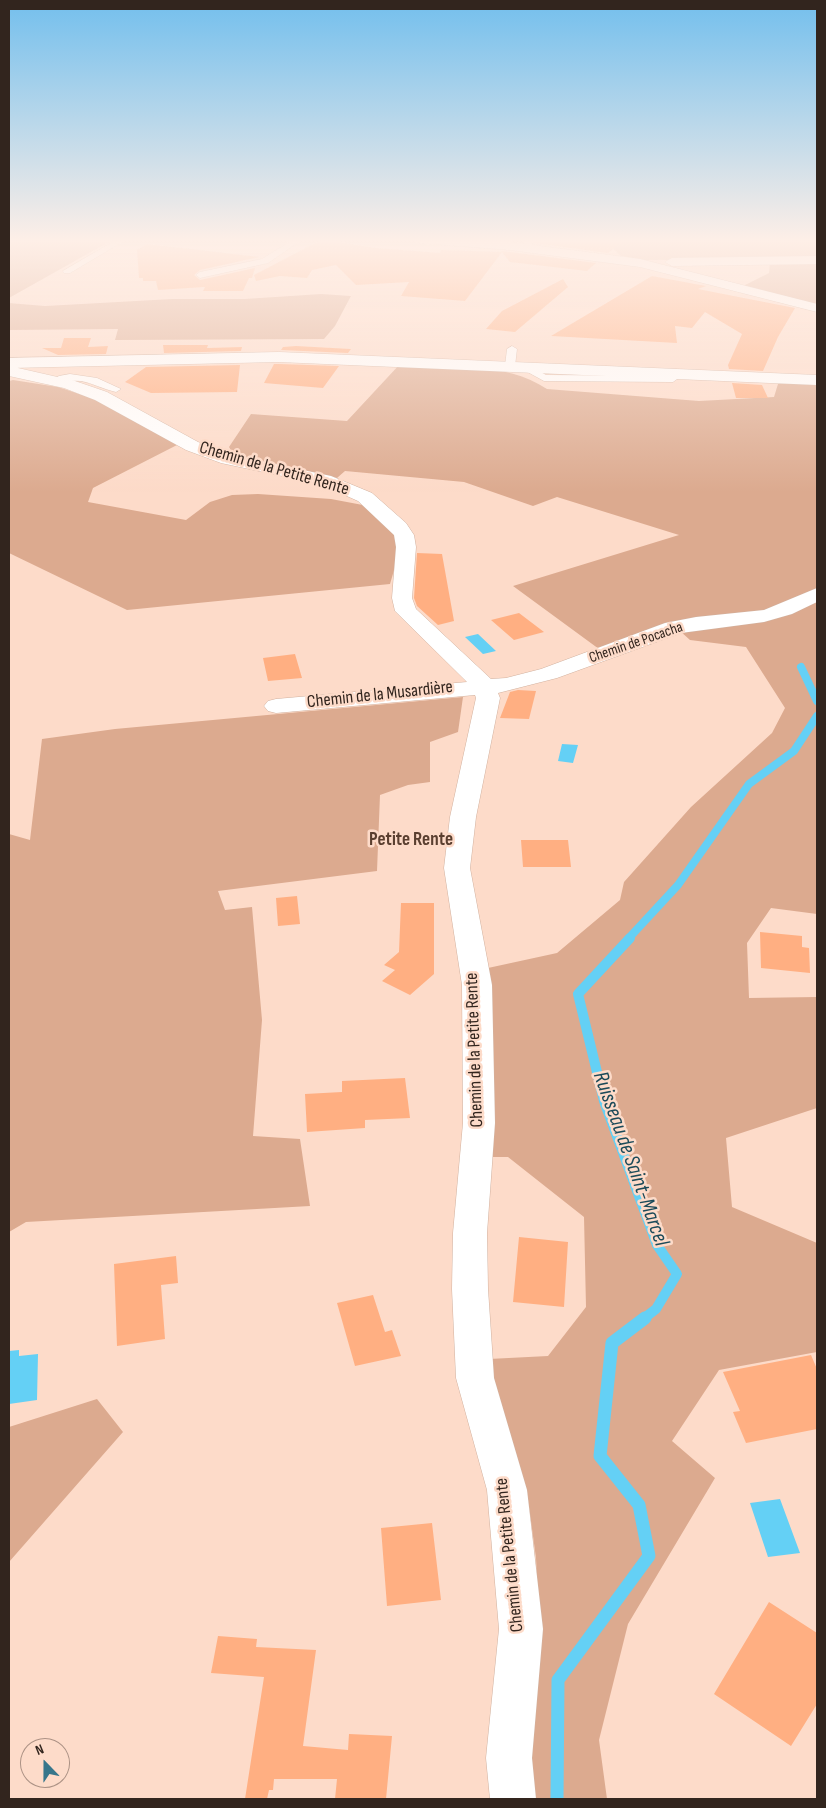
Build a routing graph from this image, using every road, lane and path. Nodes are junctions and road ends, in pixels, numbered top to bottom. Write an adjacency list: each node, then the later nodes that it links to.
1 (512, 349): 3 (lane)
2 (9, 363): 3 (street); 5 (street, Chemin de la Petite Rente)
3 (518, 366): 4 (street)
4 (817, 380)
5 (55, 381): 6 (lane); 8 (street, Chemin de la Petite Rente)
6 (116, 389)
7 (817, 594): 8 (street, Chemin de Pocacha)
8 (484, 686): 9 (street, Chemin de la Musardière); 10 (street, Chemin de la Petite Rente)
9 (276, 706)
10 (513, 1799)

